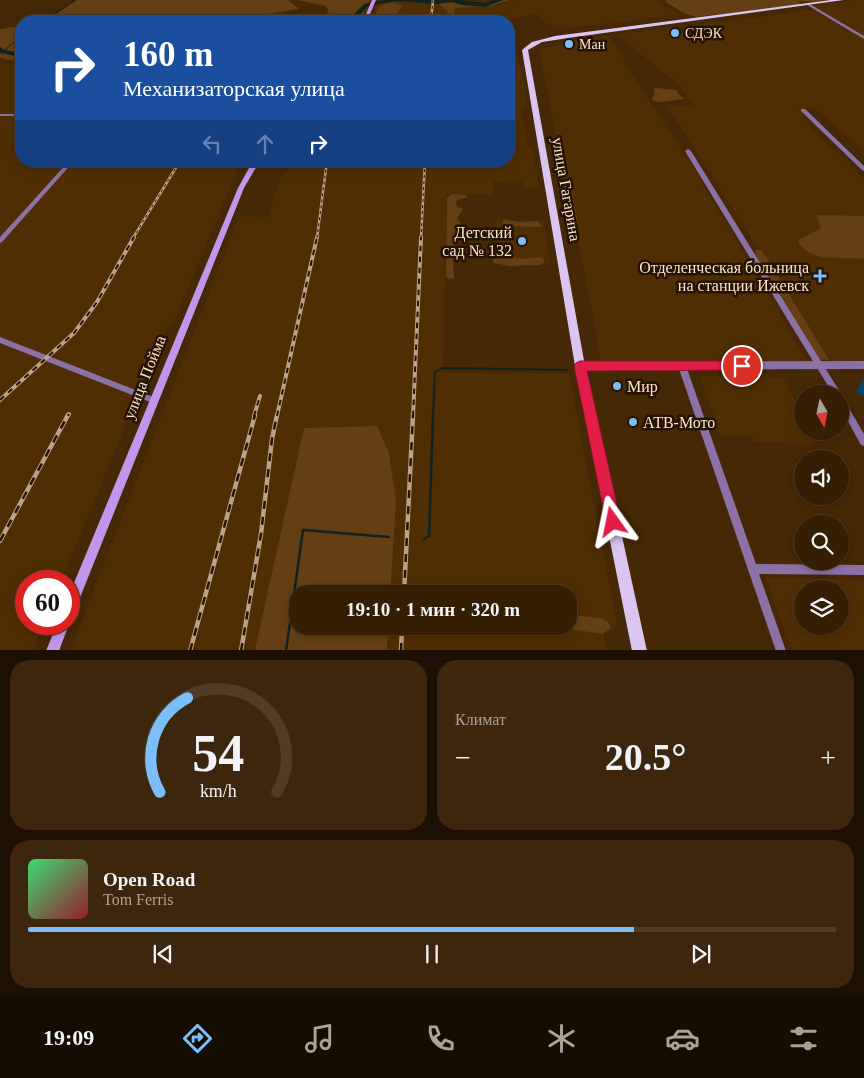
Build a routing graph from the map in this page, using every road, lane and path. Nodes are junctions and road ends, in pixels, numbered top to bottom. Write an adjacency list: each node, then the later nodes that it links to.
1 (842, 0): 3 (main road, улица Гагарина)
2 (374, 1): 4 (main road)
3 (808, 4): 5 (street); 16 (main road, улица Гагарина)
4 (368, 15)
5 (864, 38)
6 (803, 110): 12 (street)
7 (0, 115): 8 (street)
8 (15, 115)
9 (688, 151): 18 (street)
10 (67, 167): 13 (street)
11 (253, 167): 20 (main road, улица Пойма)
12 (864, 169)
13 (0, 242)
14 (0, 340): 20 (street)
15 (864, 365): 18 (street)
16 (580, 366): 17 (street); 28 (main road, улица Гагарина)
17 (682, 366): 18 (street); 23 (street)
18 (821, 366): 19 (street)
19 (832, 385)
20 (154, 400): 25 (main road, улица Пойма)
21 (849, 416): 22 (street)
22 (864, 442)
23 (753, 569): 24 (street); 29 (street)
24 (864, 570)
25 (80, 583)
26 (58, 635): 27 (main road)
27 (52, 650)
28 (640, 650)
29 (782, 650)

